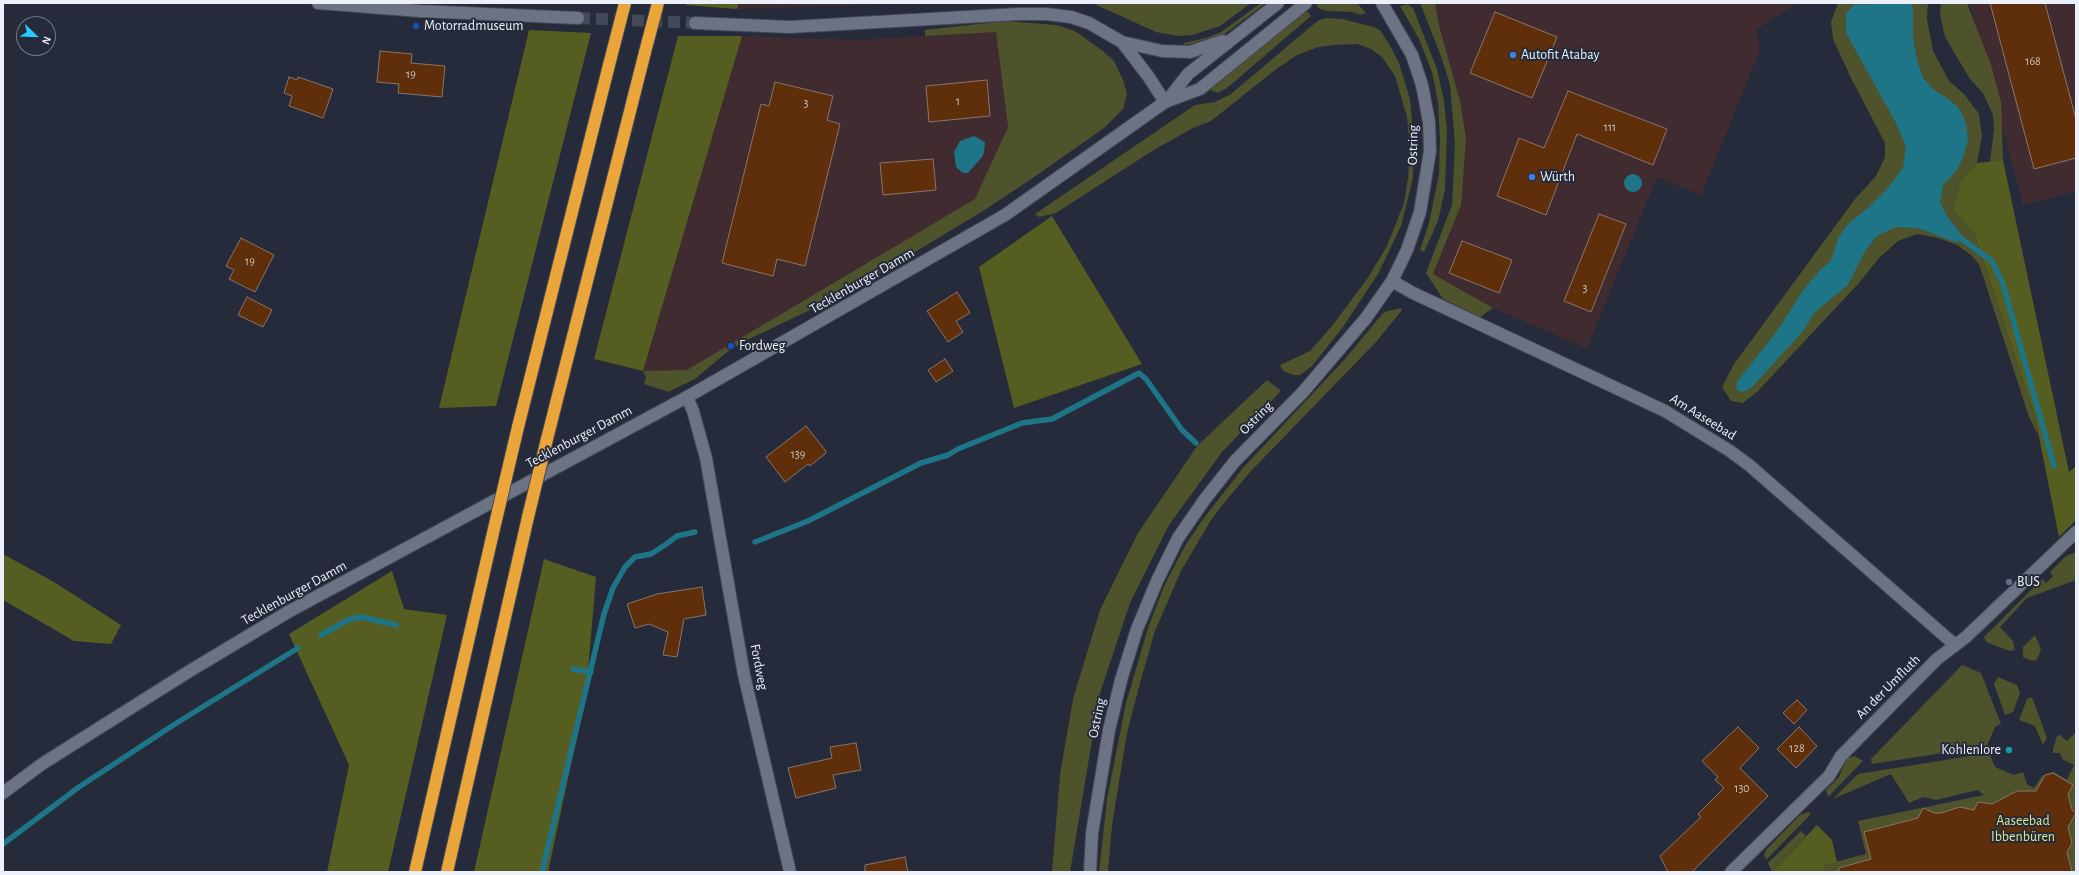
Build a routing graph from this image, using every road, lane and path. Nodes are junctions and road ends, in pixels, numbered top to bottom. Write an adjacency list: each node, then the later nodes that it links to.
1 (318, 3): 7 (street)
2 (625, 3): 17 (highway, bridge)
3 (658, 3): 18 (highway, bridge)
4 (1278, 3): 9 (street, Tecklenburger Damm)
5 (1306, 3): 11 (street, Tecklenburger Damm)
6 (1382, 3): 12 (street, Ostring)
7 (578, 18)
8 (695, 23): 10 (street)
9 (1242, 32): 10 (street); 11 (street, Tecklenburger Damm)
10 (1122, 42): 11 (street)
11 (1165, 102): 13 (street, Tecklenburger Damm)
12 (1392, 281): 15 (street, Am Aaseebad); 20 (street, Ostring)
13 (687, 398): 16 (street, Tecklenburger Damm); 19 (street, Fordweg)
14 (2076, 532): 15 (street, An der Umfluth)
15 (1955, 645): 21 (street, An der Umfluth)
16 (3, 793)
17 (415, 872)
18 (447, 872)
19 (790, 872)
20 (1090, 872)
21 (1731, 872)

